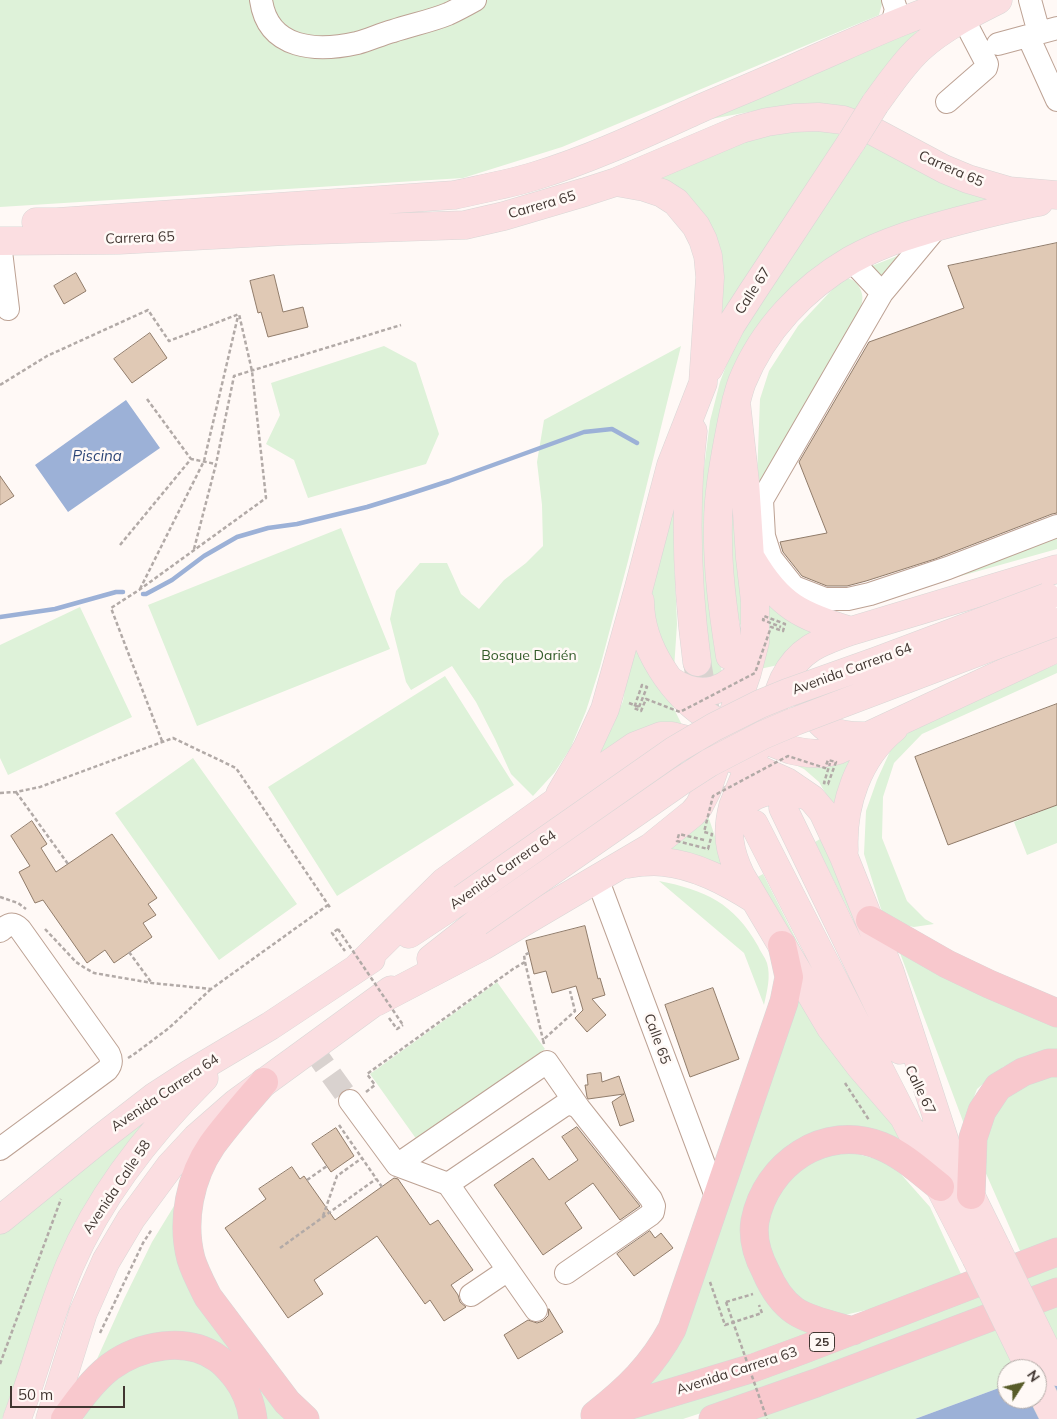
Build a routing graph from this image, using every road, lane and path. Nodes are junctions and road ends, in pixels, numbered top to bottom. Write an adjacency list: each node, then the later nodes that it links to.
1 (261, 0): 2 (lane)
2 (475, 0)
3 (998, 0): 5 (main road, Calle 67)
4 (1030, 0): 7 (lane)
5 (963, 9): 6 (main road, Carrera 65); 10 (lane); 23 (main road, Calle 67, bridge)
6 (892, 13): 14 (main road, Carrera 65)
7 (1041, 32): 8 (lane); 9 (lane)
8 (998, 44)
9 (1057, 100)
10 (947, 102)
11 (616, 182): 12 (main road, Carrera 65); 16 (main road, Carrera 65); 23 (main road)
12 (1057, 195)
13 (1057, 199): 15 (main road)
14 (0, 223)
15 (937, 227): 17 (main road); 18 (lane)
16 (0, 242): 19 (lane)
17 (851, 260): 18 (lane); 26 (main road)
18 (882, 293): 30 (lane)
19 (8, 309)
20 (239, 314): 22 (path); 24 (path); 28 (path)
21 (401, 325): 22 (path)
22 (252, 370): 29 (path); 32 (path)
23 (703, 383): 35 (main road); 44 (main road, Calle 67)
24 (0, 384)
25 (147, 399): 27 (path)
26 (736, 401): 33 (main road); 43 (main road)
27 (191, 459): 28 (path); 31 (path)
28 (204, 461): 29 (path); 36 (path)
29 (216, 464): 32 (path)
30 (1057, 526)
31 (120, 545)
32 (194, 550): 36 (path)
33 (750, 558): 40 (main road); 43 (main road)
34 (1057, 569): 40 (main road)
35 (639, 587): 45 (main road); 59 (main road)
36 (139, 590): 51 (path)
37 (1052, 595): 78 (main road, Avenida Carrera 64, bridge)
38 (1057, 622): 83 (main road, Avenida Carrera 64, bridge)
39 (781, 627): 46 (path, bridge)
40 (851, 631): 41 (main road)
41 (825, 640): 49 (main road); 50 (main road)
42 (1057, 648): 47 (main road)
43 (741, 657): 45 (main road); 48 (main road)
44 (697, 662)
45 (670, 680): 48 (main road)
46 (628, 703)
47 (909, 716): 49 (main road); 63 (main road)
48 (729, 726): 50 (main road); 52 (main road)
49 (867, 736): 50 (main road)
50 (760, 738): 54 (main road)
51 (162, 741): 56 (path); 69 (path)
52 (720, 753): 54 (main road); 55 (main road); 62 (main road)
53 (830, 763): 61 (path, bridge)
54 (748, 764): 58 (main road); 61 (main road)
55 (603, 768): 59 (main road); 62 (main road)
56 (16, 792): 57 (path); 64 (path)
57 (0, 793)
58 (812, 799): 61 (main road); 63 (main road)
59 (554, 804): 78 (main road)
60 (783, 808): 95 (main road, Calle 67)
61 (729, 832): 68 (main road); 93 (main road, Calle 67)
62 (651, 847): 65 (main road)
63 (844, 856): 72 (main road)
64 (68, 864)
65 (621, 865): 66 (main road); 68 (main road)
66 (597, 878): 83 (main road); 107 (lane, Calle 65)
67 (0, 897): 71 (path)
68 (755, 900): 75 (main road)
69 (328, 905): 70 (path); 81 (path)
70 (331, 909)
71 (30, 914)
72 (870, 920): 84 (highway); 95 (main road)
73 (43, 928): 80 (path)
74 (0, 931): 87 (lane)
75 (782, 945): 93 (main road); 107 (highway)
76 (129, 952): 80 (path)
77 (529, 953): 79 (path)
78 (352, 961): 83 (path, bridge); 85 (main road, Avenida Carrera 64)
79 (525, 962): 86 (path); 91 (path)
80 (152, 983): 81 (path)
81 (211, 989): 87 (path)
82 (570, 991): 86 (path)
83 (382, 1008): 90 (main road, Avenida Carrera 64)
84 (1057, 1013)
85 (270, 1026): 109 (main road, Avenida Carrera 64); 127 (main road, Avenida Calle 58)
86 (543, 1040): 88 (path)
87 (111, 1057): 96 (lane)
88 (547, 1062): 92 (lane); 98 (lane)
89 (1057, 1063): 106 (highway)
90 (264, 1082): 128 (main road); 131 (highway)
91 (355, 1098): 98 (lane)
92 (579, 1108): 102 (lane); 115 (lane)
93 (904, 1116): 104 (main road, Calle 67)
94 (340, 1125): 97 (path)
95 (945, 1142): 106 (main road, Calle 67)
96 (0, 1148)
97 (362, 1158): 100 (path); 108 (path)
98 (397, 1165): 102 (lane)
99 (327, 1166): 101 (path)
100 (376, 1179): 103 (path); 108 (path)
101 (307, 1180)
102 (448, 1184): 114 (lane)
103 (382, 1187)
104 (940, 1187): 112 (main road, Calle 67); 120 (highway)
105 (63, 1193): 123 (path)
106 (971, 1196): 112 (main road, Calle 67)
107 (717, 1199): 126 (highway)
108 (323, 1217): 111 (path)
109 (0, 1220)
110 (154, 1226): 121 (path)
111 (280, 1248)
112 (986, 1252): 122 (main road, Calle 67, bridge); 124 (main road, Calle 67, bridge)
113 (1057, 1252): 120 (highway, Avenida Carrera 63 / 25)
114 (508, 1270): 118 (lane); 119 (lane)
115 (566, 1273)
116 (710, 1282): 133 (path, bridge)
117 (1057, 1292): 132 (highway)
118 (471, 1295)
119 (536, 1310)
120 (853, 1331): 126 (highway, Avenida Carrera 63 / 25)
121 (97, 1340)
122 (1026, 1359)
123 (0, 1364)
124 (1057, 1372)
125 (1047, 1403): 134 (main road)
126 (589, 1417)
127 (17, 1419)
128 (50, 1419)
129 (65, 1419): 130 (highway)
130 (253, 1419)
131 (305, 1419)
132 (713, 1419)
133 (767, 1419)
134 (1055, 1419)

